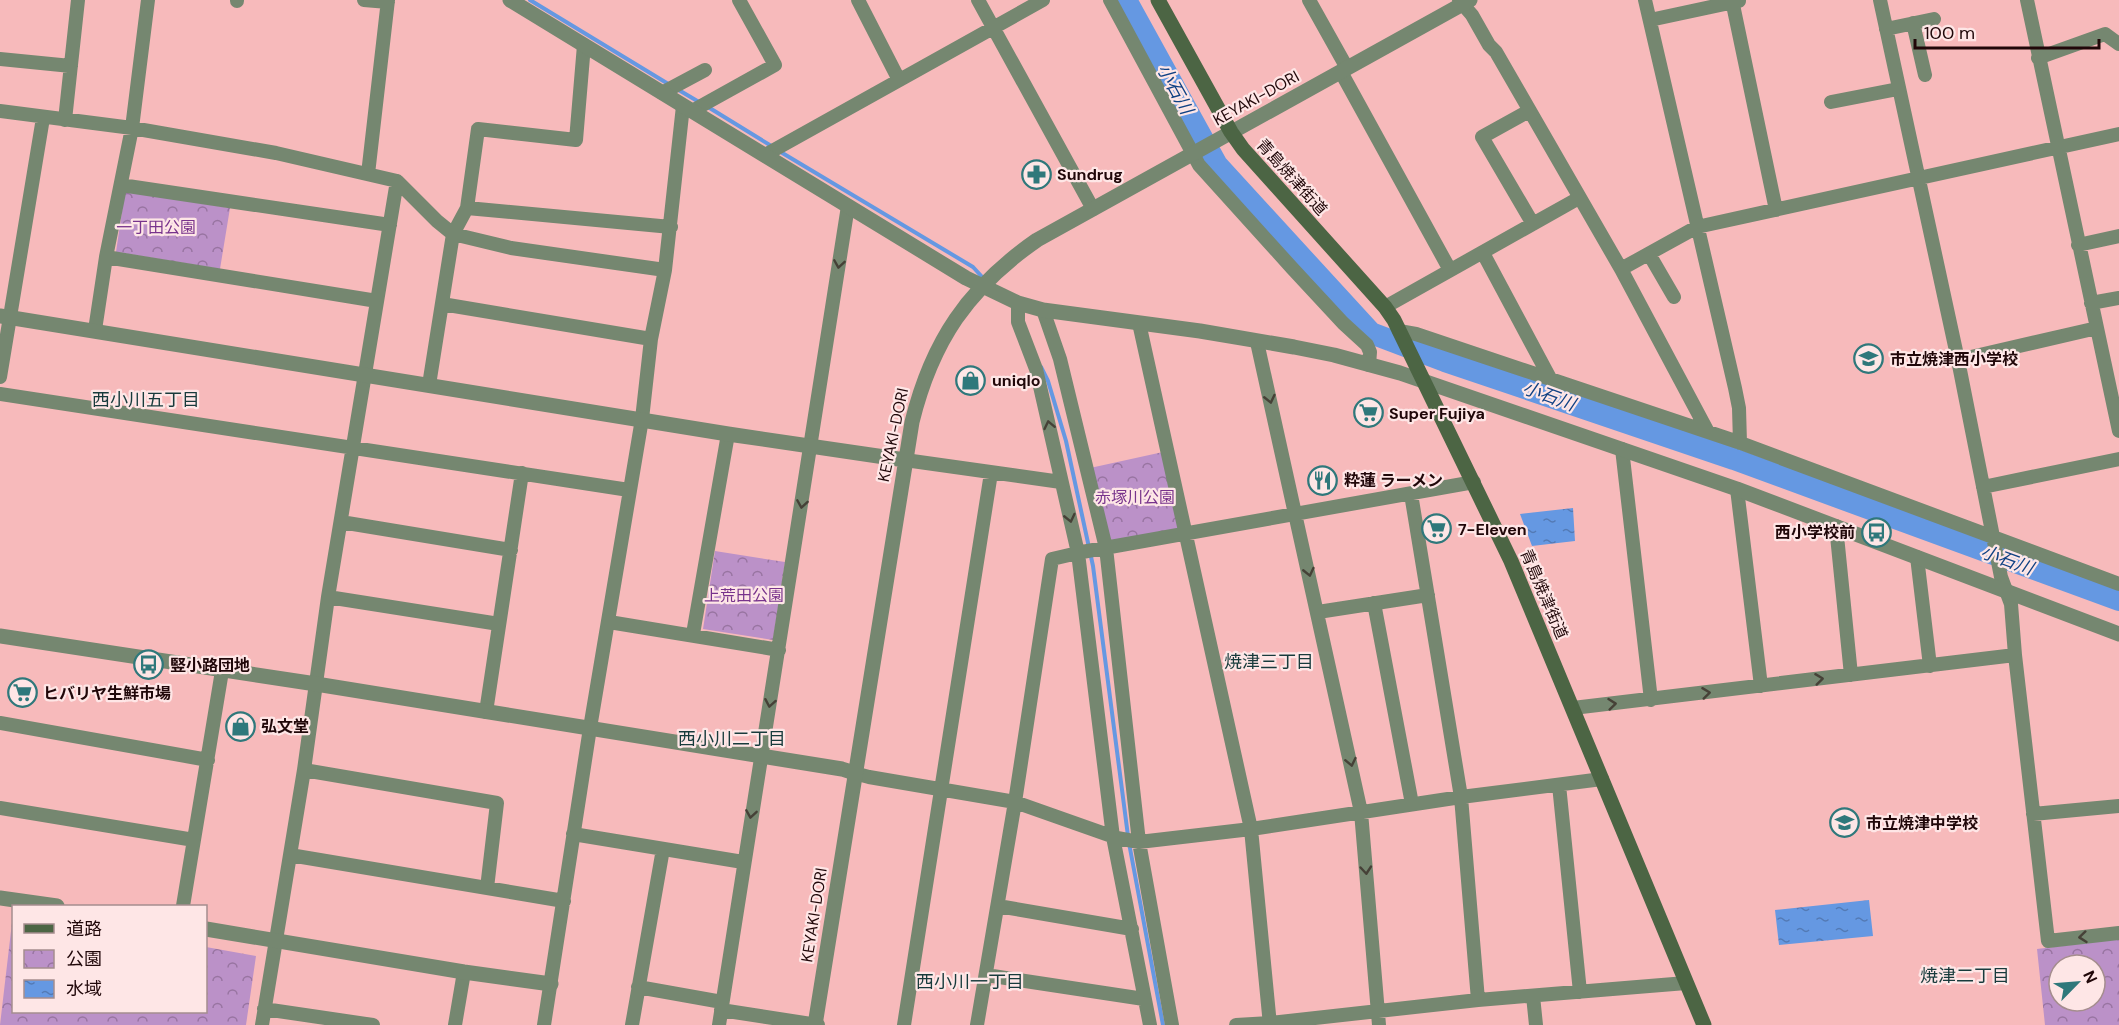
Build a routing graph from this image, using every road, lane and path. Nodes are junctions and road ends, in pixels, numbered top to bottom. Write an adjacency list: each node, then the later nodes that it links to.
1 (78, 0): 27 (street)
2 (148, 0): 40 (street)
3 (364, 0): 15 (street)
4 (510, 0): 24 (street)
5 (739, 0): 35 (street)
6 (858, 0): 31 (street)
7 (978, 0): 21 (street)
8 (1043, 0): 21 (street)
9 (1110, 0): 44 (street)
10 (1158, 0): 41 (main road, 青島焼津街道)
11 (1309, 0): 29 (street)
12 (1645, 0): 19 (street)
13 (1880, 0): 22 (street)
14 (2026, 0): 25 (street)
15 (388, 1): 46 (street)
16 (1735, 1): 19 (street); 54 (street)
17 (1463, 2): 29 (street, KEYAKI-DORI); 37 (street)
18 (1934, 19): 20 (street)
19 (1650, 20): 58 (street)
20 (1913, 23): 22 (street); 30 (street)
21 (993, 27): 31 (street); 53 (street)
22 (1886, 29): 32 (street)
23 (2119, 44): 25 (street)
24 (584, 45): 33 (street); 52 (street)
25 (2038, 58): 43 (street)
26 (0, 59): 27 (street)
27 (71, 66): 39 (street)
28 (705, 70): 33 (street)
29 (1344, 70): 41 (street, KEYAKI-DORI); 67 (street)
30 (1925, 75)
31 (899, 80): 45 (street)
32 (1898, 89): 34 (street); 47 (street)
33 (662, 93): 35 (street)
34 (1831, 102)
35 (687, 108): 45 (street); 57 (street)
36 (0, 111): 38 (street)
37 (1529, 111): 50 (street); 55 (street)
38 (43, 118): 39 (street); 77 (street)
39 (65, 120): 40 (street)
40 (132, 128): 46 (street); 49 (street)
41 (1231, 132): 44 (street, KEYAKI-DORI); 75 (main road, 青島焼津街道)
42 (2119, 134): 43 (street)
43 (2057, 148): 47 (street); 61 (street)
44 (1195, 152): 53 (street, KEYAKI-DORI); 85 (street)
45 (765, 155): 51 (street)
46 (368, 174): 48 (street)
47 (1917, 179): 54 (street); 84 (street)
48 (397, 181): 56 (street); 59 (street)
49 (121, 185): 56 (street); 64 (street)
50 (1579, 198): 55 (street); 65 (street)
51 (848, 206): 68 (street); 97 (street, one-way to 97)
52 (467, 208): 57 (street); 59 (street)
53 (1093, 209): 68 (street, KEYAKI-DORI)
54 (1776, 210): 58 (street)
55 (1533, 224): 62 (street)
56 (390, 225): 71 (street)
57 (671, 227): 66 (street)
58 (1694, 229): 63 (street); 96 (street)
59 (453, 234): 66 (street); 74 (street)
60 (2119, 236): 61 (street)
61 (2078, 245): 73 (street)
62 (1484, 253): 67 (street); 88 (street)
63 (1649, 254): 65 (street); 69 (street)
64 (106, 257): 71 (street); 80 (street)
65 (1621, 269): 94 (street)
66 (664, 270): 82 (street)
67 (1450, 270): 75 (street)
68 (982, 286): 72 (street); 101 (street, KEYAKI-DORI)
69 (1674, 297)
70 (2119, 298): 73 (street)
71 (377, 301): 86 (street)
72 (1018, 303): 76 (street); 104 (street, one-way to 72)
73 (2091, 303): 79 (street)
74 (442, 304): 82 (street); 90 (street)
75 (1385, 307): 81 (main road, 青島焼津街道)
76 (1043, 310): 78 (street); 116 (street)
77 (5, 317): 80 (street); 87 (street)
78 (1139, 323): 83 (street); 113 (street)
79 (2097, 328): 84 (street); 93 (street)
80 (95, 330): 86 (street)
81 (1400, 331): 88 (street); 89 (main road, 青島焼津街道)
82 (651, 339): 92 (street)
83 (1257, 342): 85 (street); 110 (street, one-way to 110)
84 (1958, 360): 106 (street)
85 (1369, 364): 89 (street)
86 (364, 374): 90 (street); 98 (street)
87 (0, 377)
88 (1551, 380): 94 (street)
89 (1426, 382): 99 (street); 105 (main road, 青島焼津街道)
90 (429, 385): 92 (street)
91 (0, 394): 98 (street)
92 (642, 419): 95 (street); 108 (street)
93 (2119, 431)
94 (1708, 432): 96 (street)
95 (728, 435): 97 (street); 127 (street)
96 (1737, 442): 114 (street)
97 (811, 446): 101 (street); 130 (street, one-way to 130)
98 (354, 447): 102 (street); 111 (street)
99 (1622, 448): 107 (street); 137 (street)
100 (2119, 459): 106 (street)
101 (905, 460): 103 (street); 145 (street, KEYAKI-DORI)
102 (522, 473): 108 (street); 115 (street)
103 (991, 473): 104 (street); 148 (street)
104 (1061, 482): 117 (street, one-way to 117)
105 (1474, 483): 109 (street); 138 (main road, 青島焼津街道)
106 (1983, 488): 114 (street)
107 (1737, 489): 112 (street); 136 (street)
108 (629, 490): 125 (street)
109 (1411, 494): 110 (street); 121 (street)
110 (1296, 515): 113 (street); 124 (street, one-way to 124)
111 (341, 522): 115 (street); 122 (street)
112 (1836, 526): 118 (street); 134 (street)
113 (1186, 534): 116 (street); 156 (street)
114 (1993, 538): 119 (street); 120 (street)
115 (511, 549): 126 (street)
116 (1101, 549): 117 (street); 160 (street)
117 (1080, 552): 150 (street); 158 (street)
118 (1917, 557): 120 (street); 132 (street)
119 (2119, 584)
120 (2006, 590): 128 (street); 131 (street)
121 (1428, 596): 123 (street); 149 (street)
122 (328, 597): 126 (street); 135 (street)
123 (1374, 603): 124 (street); 151 (street)
124 (1318, 612): 154 (street, one-way to 154)
125 (609, 622): 127 (street); 141 (street)
126 (499, 624): 139 (street)
127 (693, 634): 130 (street)
128 (2119, 634)
129 (0, 636): 133 (street)
130 (779, 650): 142 (street, one-way to 142)
131 (2015, 655): 132 (street); 155 (street)
132 (1930, 666): 134 (street)
133 (222, 671): 135 (street); 143 (street)
134 (1851, 675): 136 (street, one-way to 134)
135 (316, 684): 139 (street); 144 (street)
136 (1761, 686): 137 (street, one-way to 136)
137 (1651, 700): 138 (street, one-way to 137)
138 (1573, 708): 146 (main road, 青島焼津街道)
139 (486, 712): 141 (street)
140 (0, 723): 143 (street)
141 (590, 728): 142 (street); 157 (street)
142 (761, 756): 145 (street); 163 (street, one-way to 163)
143 (208, 759): 159 (street)
144 (304, 770): 162 (street); 164 (street)
145 (854, 773): 148 (street); 193 (street, KEYAKI-DORI)
146 (1602, 779): 147 (street); 176 (main road, 青島焼津街道)
147 (1559, 785): 149 (street); 179 (street)
148 (940, 790): 150 (street); 194 (street)
149 (1461, 797): 151 (street); 182 (street)
150 (1015, 802): 158 (street); 169 (street)
151 (1412, 804): 154 (street)
152 (2119, 806): 155 (street)
153 (0, 808): 159 (street)
154 (1361, 812): 156 (street); 185 (street, one-way to 185)
155 (2033, 814): 172 (street, one-way to 155)
156 (1251, 829): 160 (street); 186 (street)
157 (573, 834): 161 (street); 166 (street)
158 (1115, 837): 160 (street); 171 (street)
159 (194, 840): 168 (street)
160 (1137, 842): 197 (street)
161 (663, 849): 163 (street); 178 (street)
162 (290, 855): 164 (street); 173 (street)
163 (743, 862): 183 (street)
164 (487, 888): 166 (street)
165 (0, 898): 167 (street)
166 (564, 901): 177 (street)
167 (50, 905)
168 (183, 905)
169 (998, 906): 171 (street); 175 (street)
170 (207, 929): 173 (street)
171 (1132, 929): 181 (street)
172 (2119, 933)
173 (275, 941): 174 (street); 184 (street)
174 (464, 972): 177 (street); 189 (street)
175 (986, 975): 181 (street); 195 (street)
176 (1686, 982): 179 (street); 200 (main road, 青島焼津街道)
177 (551, 984): 190 (street)
178 (638, 987): 183 (street); 191 (street)
179 (1580, 992): 180 (street)
180 (1533, 996): 182 (street); 199 (street)
181 (1144, 999): 196 (street)
182 (1478, 1000): 185 (street)
183 (722, 1006): 192 (street); 193 (street)
184 (264, 1009): 187 (street); 188 (street)
185 (1379, 1018): 186 (street)
186 (1270, 1024): 198 (street)
187 (262, 1025)
188 (373, 1025)
189 (455, 1025)
190 (544, 1025)
191 (632, 1025)
192 (719, 1025)
193 (816, 1025)
194 (904, 1025)
195 (977, 1025)
196 (1150, 1025)
197 (1172, 1025)
198 (1236, 1025)
199 (1536, 1025)
200 (1704, 1025)

